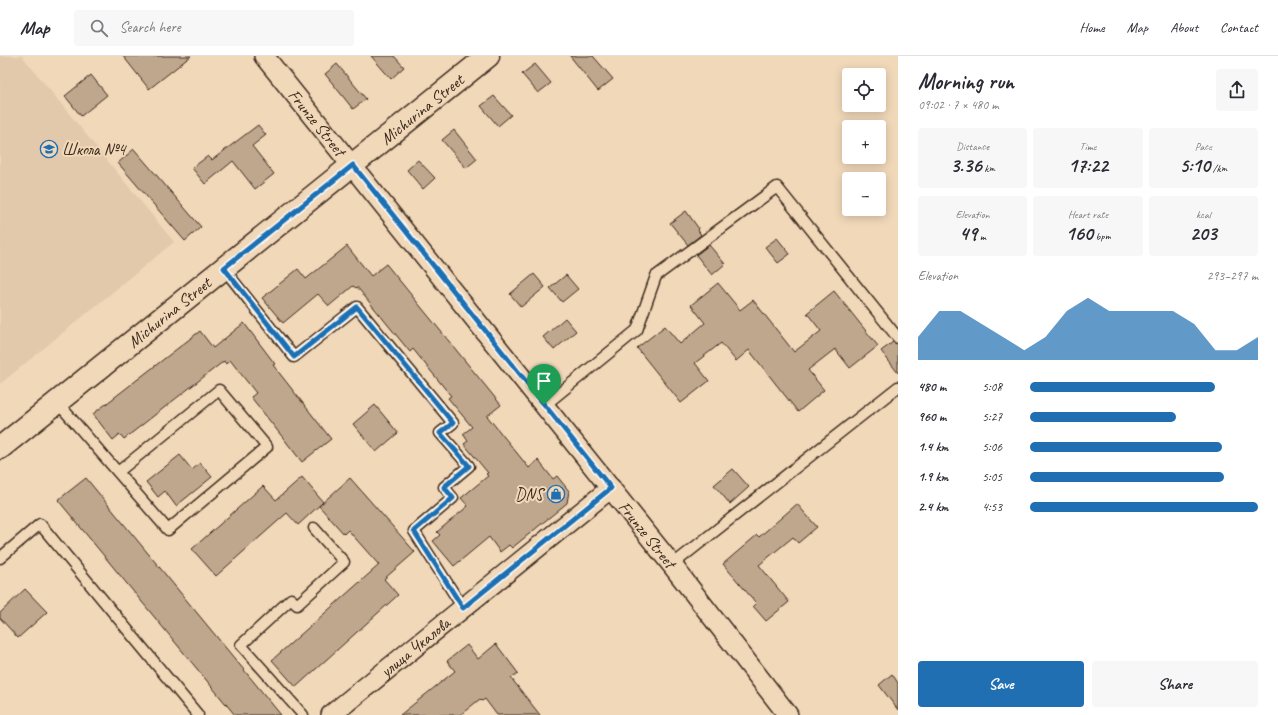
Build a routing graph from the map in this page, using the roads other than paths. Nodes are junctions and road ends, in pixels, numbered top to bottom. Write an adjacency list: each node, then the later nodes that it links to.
1 (264, 56): 3 (street, Frunze Street)
2 (488, 56): 3 (main road, Michurina Street)
3 (353, 165): 4 (main road, Michurina Street); 8 (street, Frunze Street)
4 (224, 268): 7 (main road, Michurina Street); 15 (lane)
5 (898, 338): 8 (lane)
6 (898, 387): 14 (lane)
7 (58, 402): 9 (main road, Michurina Street); 10 (lane)
8 (544, 405): 11 (street, Frunze Street)
9 (0, 448)
10 (118, 472): 10 (lane)
11 (611, 488): 14 (street, Frunze Street); 15 (street, улица Чкалова)
12 (314, 528): 17 (lane)
13 (0, 558): 16 (lane)
14 (672, 565): 19 (street, Frunze Street)
15 (463, 608): 18 (street, улица Чкалова)
16 (198, 715)
17 (303, 715)
18 (331, 715)
19 (788, 715)

